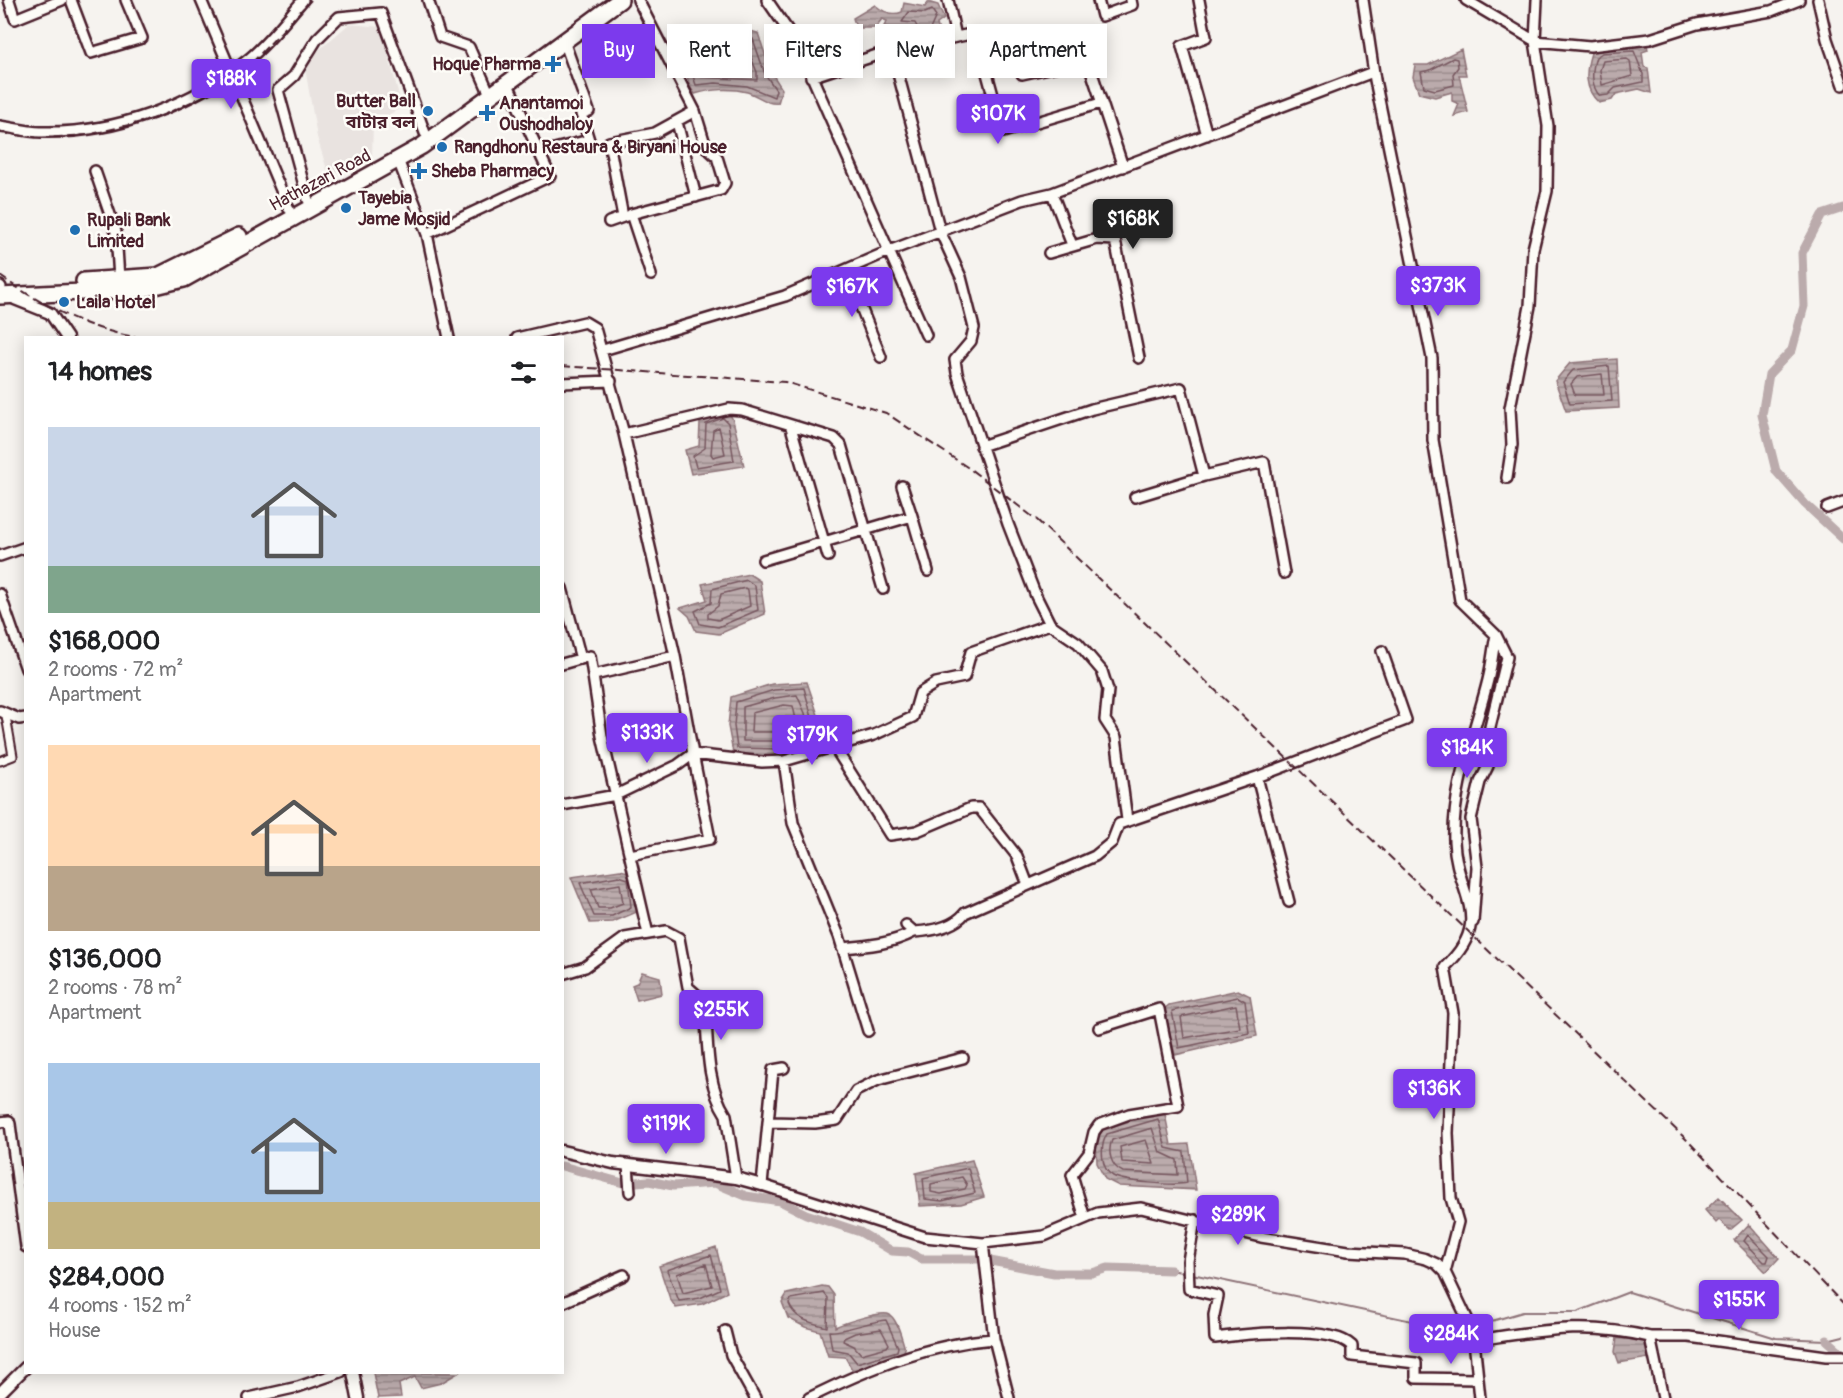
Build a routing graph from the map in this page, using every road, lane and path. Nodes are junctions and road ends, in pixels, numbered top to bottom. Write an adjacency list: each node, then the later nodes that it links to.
1 (9, 0): 2 (street)
2 (62, 0)
3 (71, 0): 4 (street)
4 (126, 0)
5 (201, 0): 26 (street)
6 (303, 0): 26 (street)
7 (428, 0): 32 (street)
8 (607, 0): 32 (highway, Hathazari Road)
9 (620, 0): 23 (highway, Hathazari Road)
10 (638, 0): 34 (street)
11 (766, 0): 21 (street)
12 (948, 0): 22 (street)
13 (1098, 0): 14 (street)
14 (1131, 0)
15 (1199, 0): 38 (street)
16 (1363, 0): 25 (street)
17 (1466, 0): 24 (street)
18 (1537, 0): 24 (street)
19 (1799, 0): 24 (street)
20 (1818, 0): 31 (street)
21 (783, 24)
22 (956, 37): 33 (street)
23 (564, 40): 30 (highway, Hathazari Road); 39 (street)
24 (1535, 41): 72 (street)
25 (1374, 72): 38 (street); 90 (street)
26 (230, 74): 36 (street); 46 (street)
27 (811, 78): 52 (street)
28 (898, 78): 49 (street)
29 (1093, 78): 33 (street)
30 (507, 82): 39 (street); 40 (highway, Hathazari Road)
31 (1843, 84)
32 (487, 88): 37 (highway, Hathazari Road)
33 (1101, 103): 41 (street)
34 (695, 111): 35 (street); 44 (street)
35 (676, 122): 44 (street); 47 (street)
36 (0, 126)
37 (425, 133): 45 (highway, Hathazari Road); 45 (street)
38 (1207, 135): 41 (street)
39 (539, 153): 50 (street)
40 (398, 160): 50 (street); 58 (highway, Hathazari Road)
41 (1123, 167): 43 (street)
42 (95, 171): 56 (street)
43 (1052, 193): 49 (street); 51 (street)
44 (696, 197): 47 (street)
45 (308, 200): 46 (highway, Hathazari Road)
46 (289, 209): 56 (highway, Hathazari Road)
47 (627, 216): 48 (street); 55 (street)
48 (609, 222)
49 (940, 231): 52 (street); 70 (street)
50 (427, 234): 61 (street)
51 (1072, 245): 53 (street); 65 (street)
52 (889, 251): 54 (street); 59 (street)
53 (1049, 253)
54 (846, 270): 63 (street); 64 (street)
55 (651, 274)
56 (119, 279): 57 (highway, Hathazari Road)
57 (0, 287)
58 (0, 296): 60 (street)
59 (926, 335)
60 (66, 336)
61 (449, 336)
62 (526, 336): 63 (street)
63 (603, 350): 66 (street)
64 (881, 357)
65 (1139, 358)
66 (611, 381): 67 (street); 69 (street)
67 (564, 383)
68 (791, 427): 69 (street); 78 (street); 79 (street)
69 (624, 434): 92 (street)
70 (981, 446): 71 (street); 89 (street)
71 (1204, 476): 74 (street); 85 (street)
72 (1507, 478)
73 (902, 486): 77 (street)
74 (1135, 497)
75 (1843, 502): 76 (street)
76 (1827, 508)
77 (912, 516): 78 (street); 84 (street)
78 (868, 529): 79 (street); 86 (street)
79 (824, 543): 82 (street); 83 (street)
80 (24, 549): 81 (street)
81 (0, 556)
82 (828, 556)
83 (763, 560)
84 (928, 571)
85 (1284, 573)
86 (883, 589)
87 (0, 594): 94 (street)
88 (564, 595): 93 (street)
89 (1050, 624): 99 (street); 106 (street)
90 (1496, 635): 110 (street); 110 (street)
91 (1382, 651): 103 (street)
92 (675, 656): 96 (street); 100 (street)
93 (581, 658): 95 (street); 96 (street)
94 (24, 663)
95 (564, 663)
96 (594, 675): 104 (street)
97 (3, 713): 98 (street); 101 (street)
98 (24, 718)
99 (835, 748): 102 (street); 108 (street)
100 (693, 754): 102 (street); 104 (street); 107 (street)
101 (0, 761)
102 (784, 761): 114 (street)
103 (1257, 777): 106 (street); 109 (street)
104 (616, 795): 105 (street); 107 (street)
105 (564, 805)
106 (1127, 820): 108 (street)
107 (630, 855): 113 (street)
108 (1028, 885): 112 (street)
109 (1289, 902)
110 (1473, 921): 131 (street)
111 (906, 925): 112 (street)
112 (914, 932): 114 (street)
113 (648, 934): 115 (street); 124 (street)
114 (842, 948): 117 (street)
115 (564, 973)
116 (1099, 1028): 127 (street)
117 (868, 1031)
118 (963, 1058): 121 (street)
119 (784, 1068): 121 (street)
120 (4, 1121): 129 (street)
121 (769, 1122): 125 (street)
122 (564, 1151): 123 (street)
123 (628, 1165): 124 (street); 126 (street)
124 (736, 1178): 125 (street)
125 (762, 1185): 130 (street)
126 (630, 1192)
127 (1085, 1218): 128 (street); 130 (street)
128 (1195, 1220): 131 (street); 142 (street)
129 (24, 1236)
130 (983, 1243): 137 (street)
131 (1445, 1272): 134 (street)
132 (624, 1275): 133 (street)
133 (564, 1302)
134 (1473, 1330): 136 (street); 142 (street)
135 (725, 1331): 146 (street)
136 (1650, 1337): 138 (street); 150 (street)
137 (993, 1339): 147 (street); 148 (street)
138 (1843, 1356)
139 (24, 1369): 143 (street)
140 (335, 1374): 144 (street)
141 (353, 1374): 145 (street)
142 (1477, 1379): 149 (street)
143 (0, 1393)
144 (249, 1398)
145 (358, 1398)
146 (755, 1398)
147 (809, 1398)
148 (1009, 1398)
149 (1480, 1398)
150 (1663, 1398)

